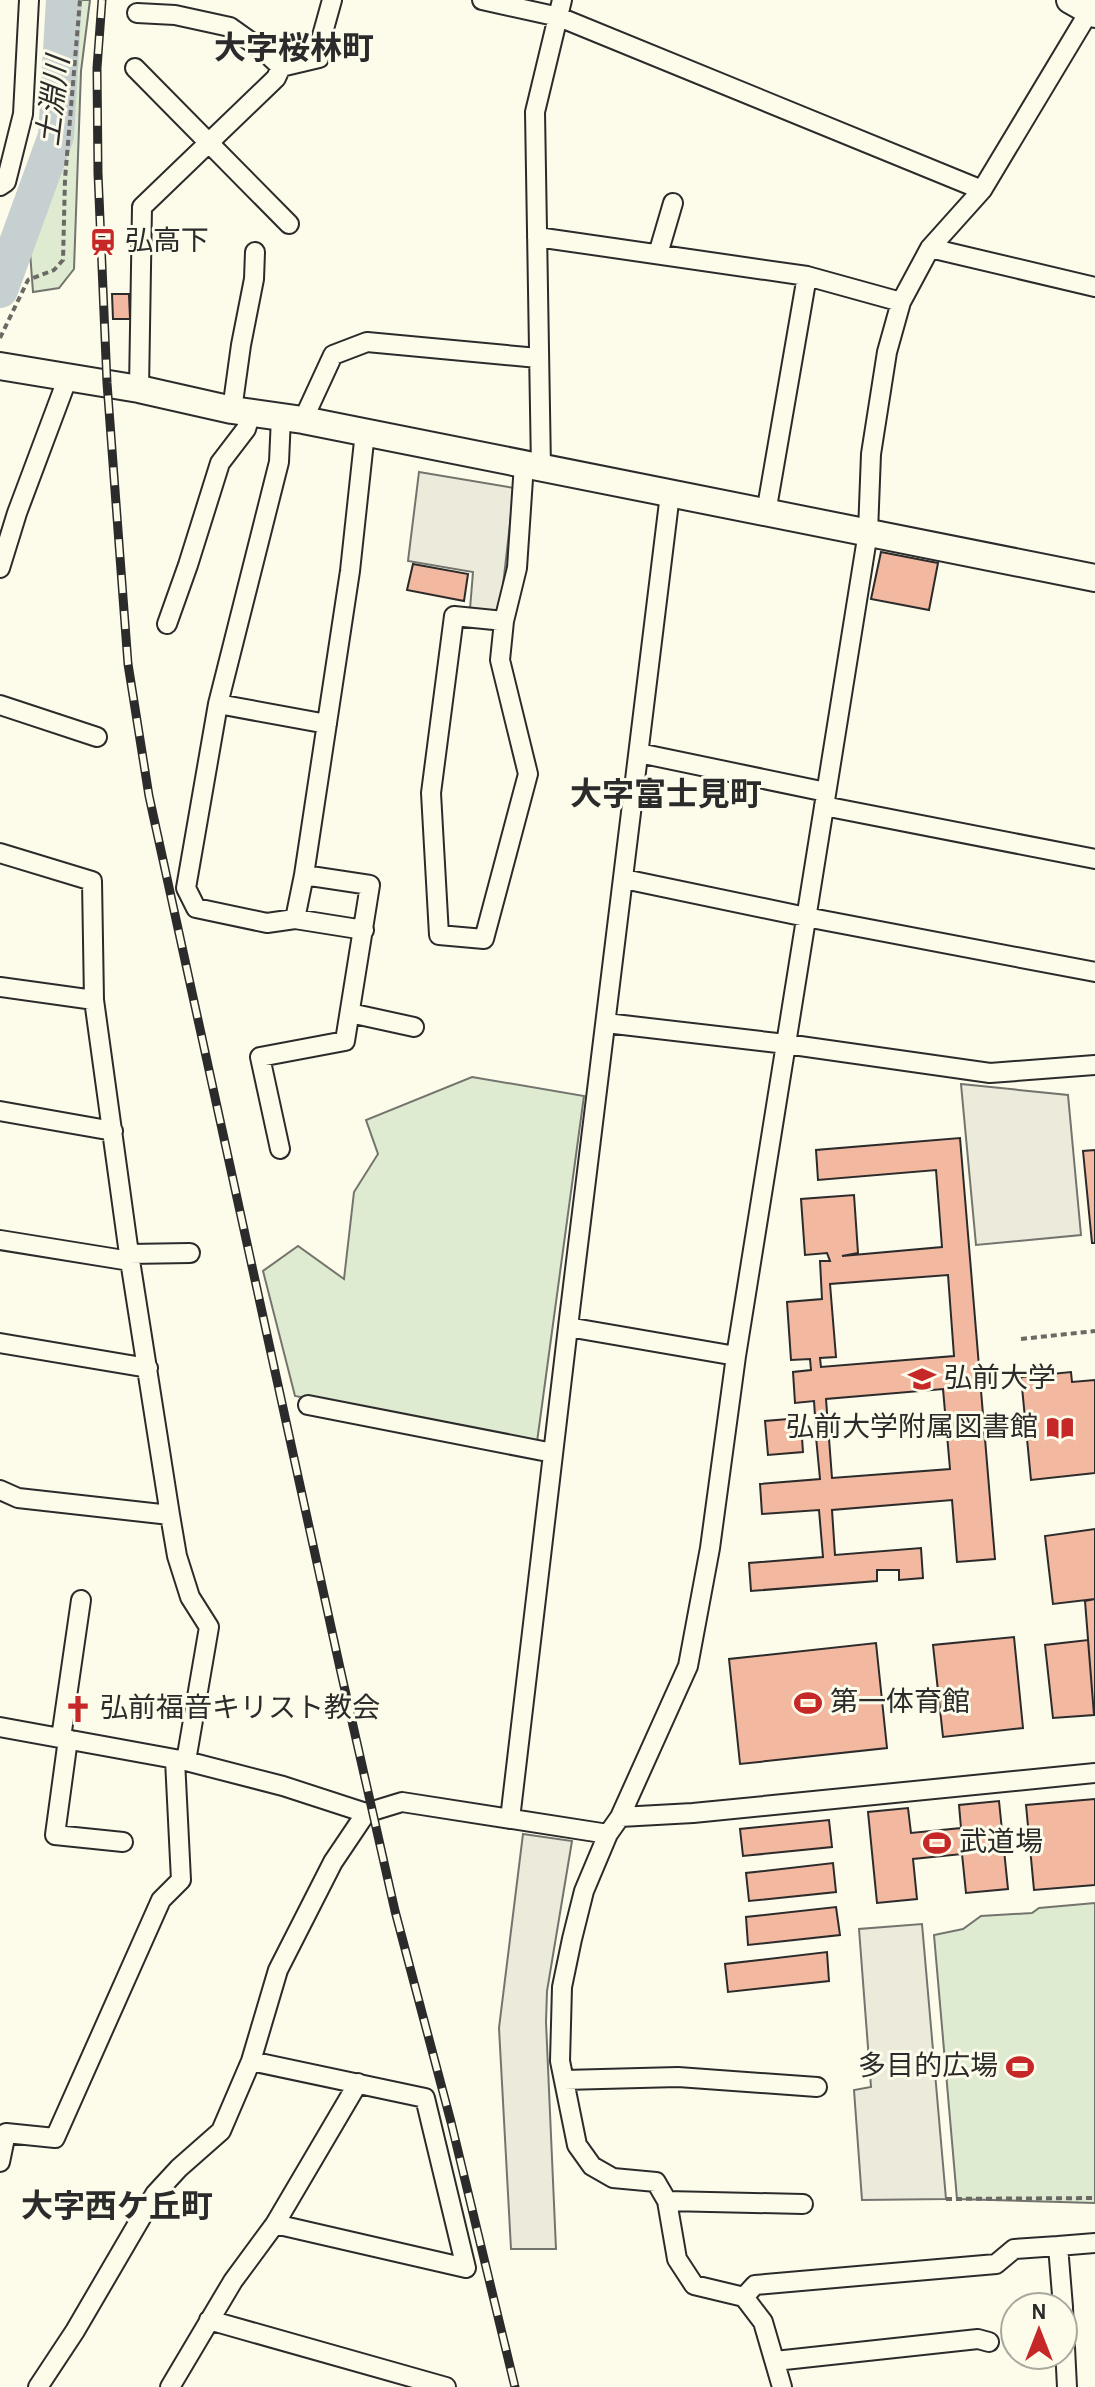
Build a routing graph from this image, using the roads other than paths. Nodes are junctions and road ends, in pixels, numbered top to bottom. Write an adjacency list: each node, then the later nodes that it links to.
1 (29, 0): 10 (street)
2 (332, 0): 7 (street)
3 (482, 0): 5 (street)
4 (1088, 7): 11 (street)
5 (561, 8): 11 (street); 14 (street)
6 (137, 13): 7 (street)
7 (281, 67): 9 (street)
8 (135, 68): 9 (street)
9 (210, 142): 13 (street); 24 (street)
10 (0, 186)
11 (982, 190): 15 (street)
12 (673, 203): 17 (street)
13 (289, 224)
14 (537, 237): 17 (street); 21 (street)
15 (930, 248): 19 (street); 20 (street)
16 (255, 252): 25 (street)
17 (658, 254): 18 (street)
18 (807, 276): 20 (street); 30 (street)
19 (1095, 287)
20 (901, 302): 31 (street)
21 (538, 358): 26 (street); 28 (street)
22 (0, 366): 23 (street)
23 (68, 377): 24 (street); 32 (street)
24 (139, 389): 25 (street)
25 (241, 411): 26 (street); 35 (street)
26 (292, 419): 27 (street); 36 (street)
27 (365, 432): 28 (street); 38 (street)
28 (533, 466): 29 (street); 34 (street)
29 (670, 494): 30 (street); 40 (street)
30 (766, 513): 31 (street)
31 (868, 532): 33 (street); 41 (street)
32 (0, 568)
33 (1095, 578)
34 (504, 621): 34 (street)
35 (167, 624)
36 (218, 704): 38 (street); 47 (street)
37 (0, 705): 39 (street)
38 (327, 724): 44 (street)
39 (97, 737)
40 (639, 753): 41 (street); 45 (street)
41 (825, 799): 43 (street); 46 (street)
42 (0, 853): 51 (street)
43 (1095, 859)
44 (304, 875): 47 (street); 48 (street)
45 (624, 879): 46 (street); 53 (street)
46 (806, 917): 49 (street); 55 (street)
47 (295, 919): 48 (street)
48 (364, 930): 52 (street)
49 (1095, 972)
50 (0, 987): 51 (street)
51 (94, 1000): 58 (street)
52 (350, 1013): 54 (street); 59 (street)
53 (606, 1023): 55 (street); 63 (street)
54 (414, 1027)
55 (786, 1044): 56 (street); 65 (street)
56 (1095, 1065)
57 (0, 1111): 58 (street)
58 (113, 1131): 62 (street)
59 (280, 1149)
60 (0, 1240): 62 (street)
61 (190, 1253): 62 (street)
62 (129, 1258): 66 (street)
63 (568, 1327): 65 (street); 68 (street)
64 (0, 1343): 66 (street)
65 (736, 1356): 77 (street)
66 (148, 1368): 70 (street)
67 (308, 1405): 68 (street)
68 (553, 1453): 78 (street)
69 (0, 1490): 70 (street)
70 (170, 1515): 74 (street)
71 (81, 1600): 73 (street)
72 (0, 1731): 73 (street)
73 (64, 1739): 74 (street); 80 (street)
74 (180, 1760): 76 (street); 85 (street)
75 (1095, 1773): 77 (street)
76 (366, 1813): 78 (street); 81 (street)
77 (620, 1817): 79 (street)
78 (510, 1819): 79 (street)
79 (608, 1834): 82 (street)
80 (123, 1842)
81 (251, 2061): 83 (street); 96 (street)
82 (564, 2080): 84 (street); 86 (street)
83 (358, 2083): 88 (street); 88 (street)
84 (817, 2087)
85 (0, 2162)
86 (667, 2201): 87 (street); 92 (street)
87 (803, 2204)
88 (275, 2224): 93 (street)
89 (1095, 2243): 90 (street)
90 (1058, 2246): 91 (street); 92 (street)
91 (1062, 2291)
92 (744, 2297): 95 (street)
93 (209, 2320): 97 (street); 98 (street)
94 (989, 2342): 95 (street)
95 (775, 2361): 99 (street)
96 (38, 2387)
97 (170, 2387)
98 (446, 2387)
99 (782, 2387)

